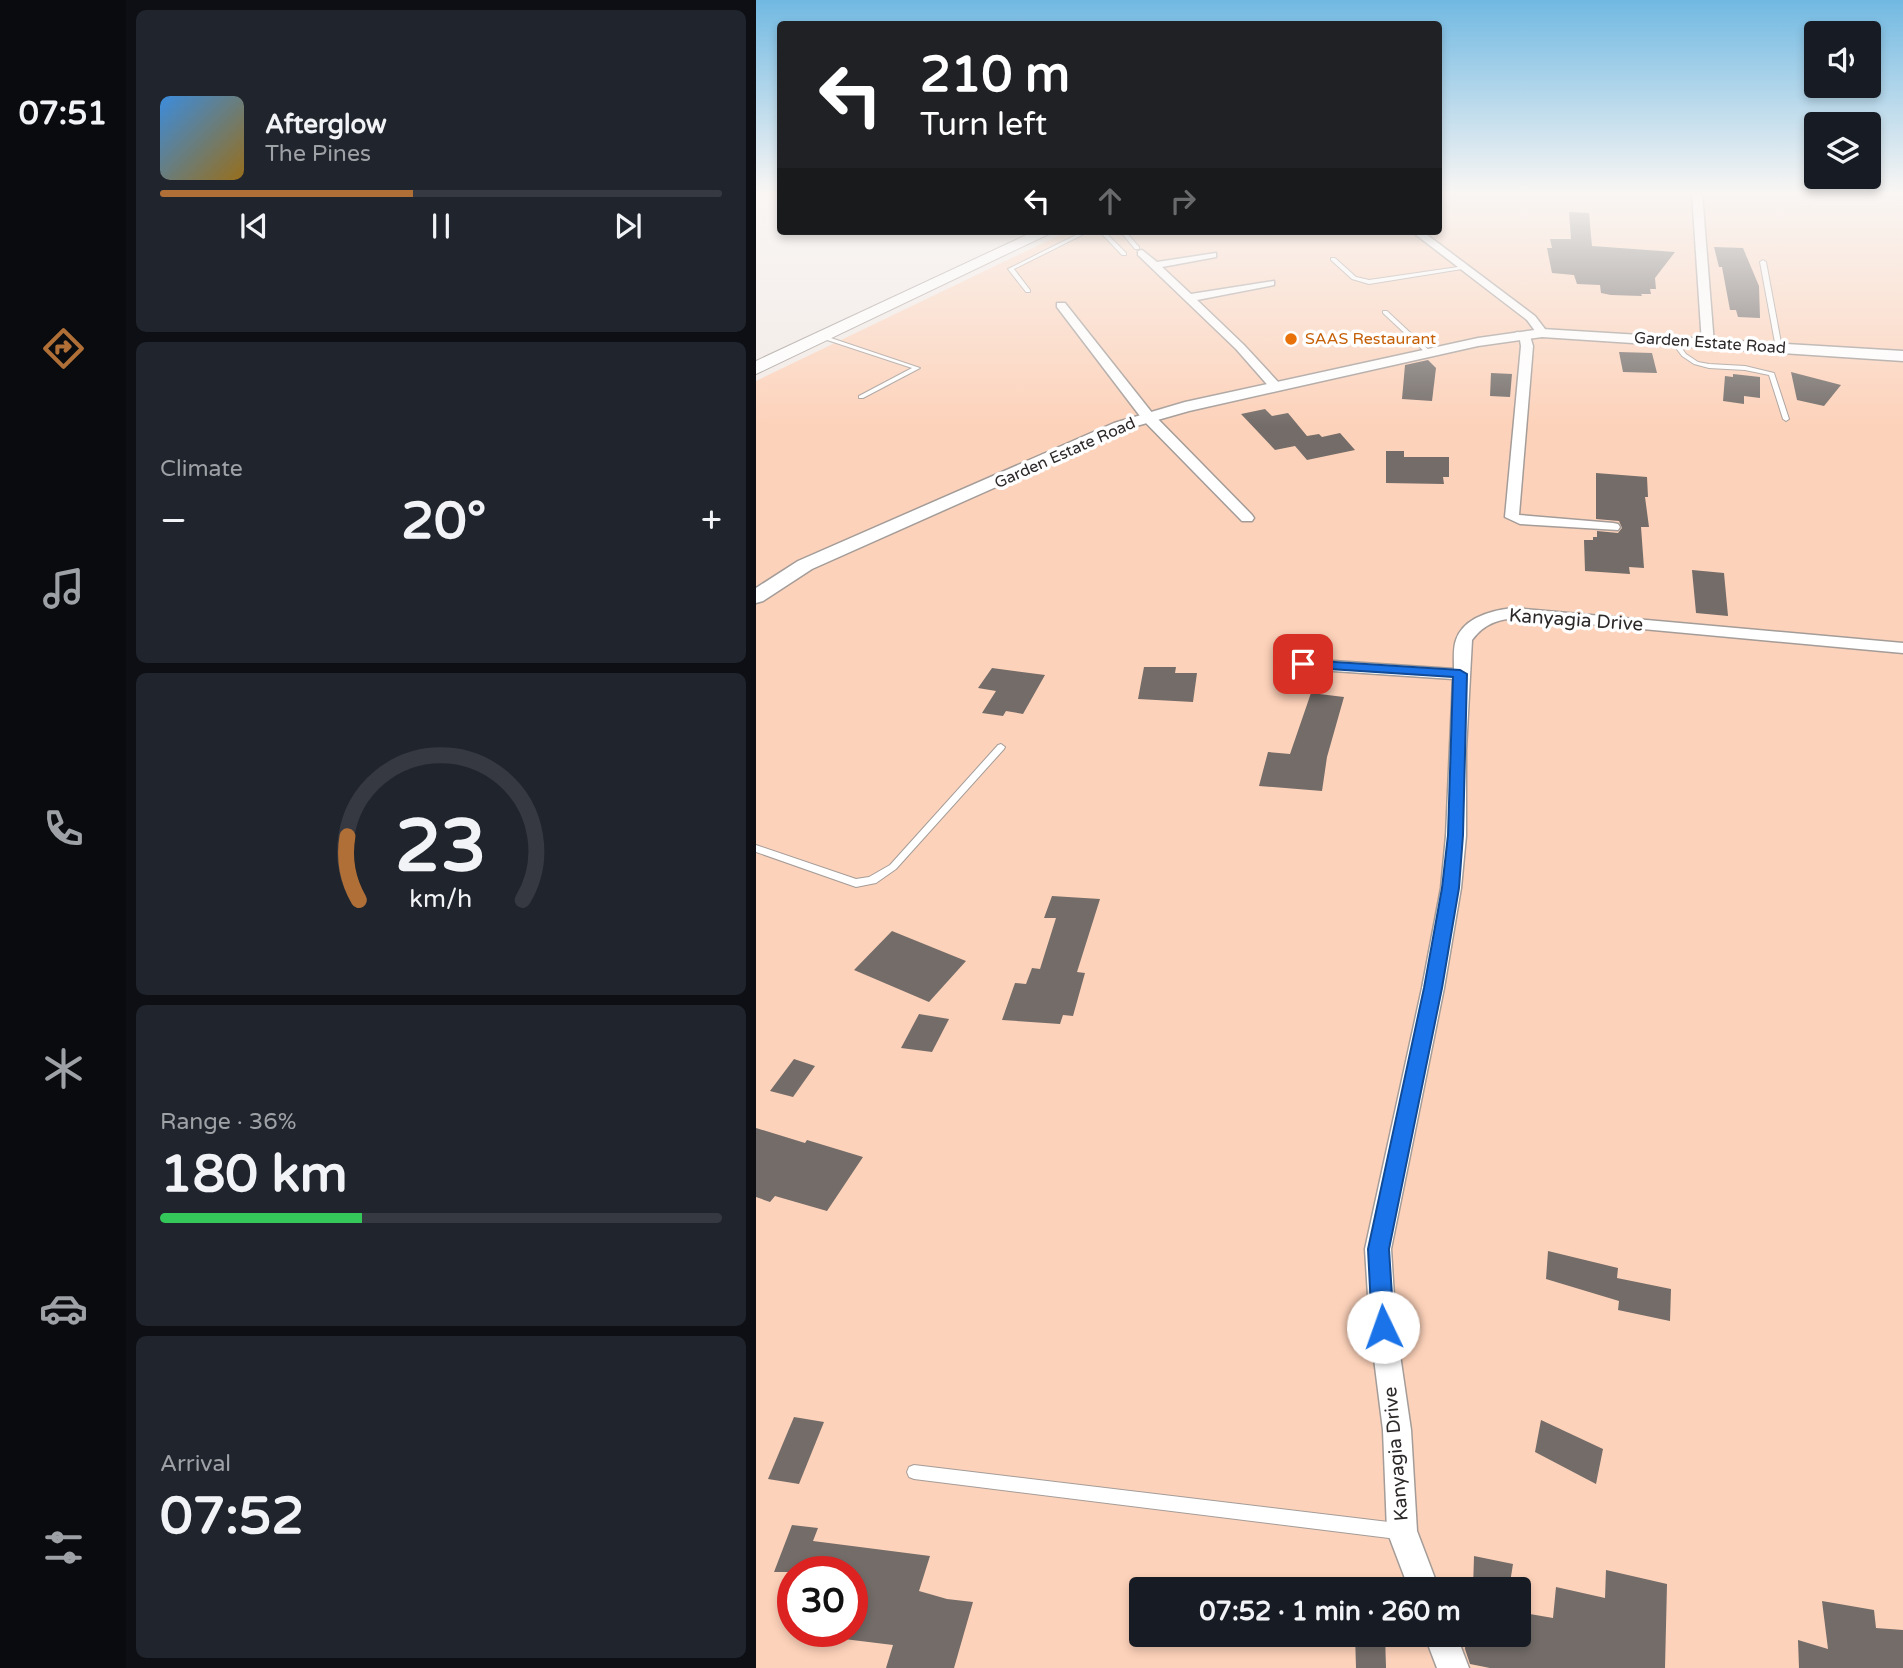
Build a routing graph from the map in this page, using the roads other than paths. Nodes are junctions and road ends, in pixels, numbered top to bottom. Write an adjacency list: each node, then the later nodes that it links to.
1 (963, 271): 16 (main road)
2 (1012, 271): 10 (lane)
3 (1161, 271): 11 (street)
4 (1346, 271): 5 (lane)
5 (1446, 271)
6 (1469, 271): 14 (street)
7 (1702, 271): 18 (street)
8 (1765, 271): 19 (lane)
9 (1270, 283): 11 (street)
10 (1028, 291)
11 (1189, 298): 23 (street)
12 (1061, 305): 25 (street)
13 (1385, 312): 20 (lane)
14 (1542, 332): 15 (street, Garden Estate Road); 17 (street, Garden Estate Road)
15 (1517, 335): 20 (street, Garden Estate Road); 28 (street)
16 (823, 337): 22 (main road); 24 (lane)
17 (1673, 340): 18 (street, Garden Estate Road); 26 (lane)
18 (1707, 344): 19 (street, Garden Estate Road)
19 (1779, 348): 21 (street, Garden Estate Road)
20 (1430, 354): 23 (street, Garden Estate Road)
21 (1903, 356)
22 (756, 368)
23 (1276, 387): 25 (street, Garden Estate Road)
24 (861, 397)
25 (1148, 417): 27 (street); 29 (street, Garden Estate Road)
26 (1786, 419)
27 (1247, 518)
28 (1612, 527)
29 (756, 597)
30 (1903, 648): 32 (street, Kanyagia Drive)
31 (1303, 664): 32 (street)
32 (1460, 674): 36 (street, Kanyagia Drive)
33 (1001, 747): 34 (lane)
34 (756, 848)
35 (915, 1472): 36 (lane)
36 (1402, 1531): 37 (street, Kanyagia Drive)
37 (1419, 1577)
38 (1445, 1647): 39 (street)
39 (1453, 1668)

